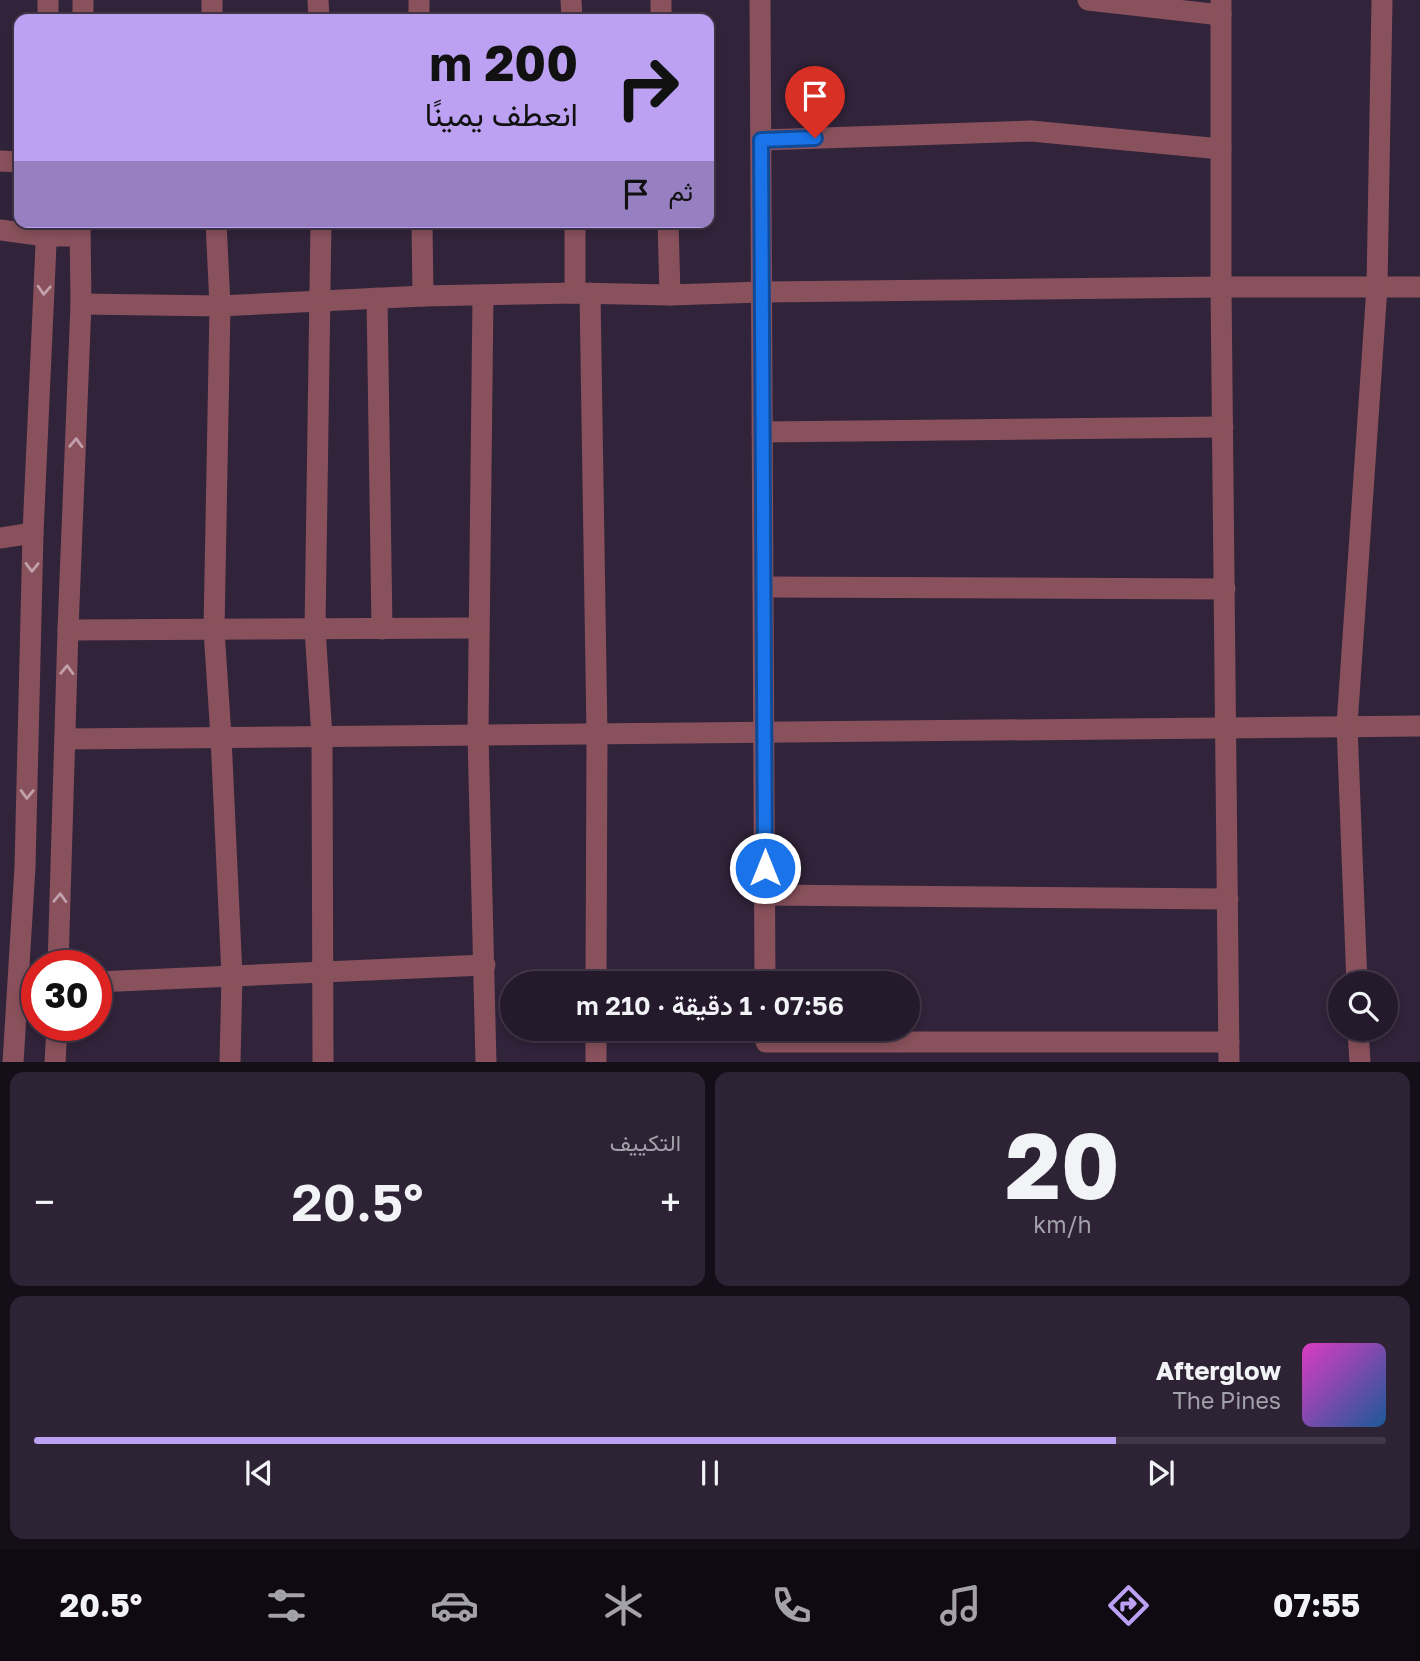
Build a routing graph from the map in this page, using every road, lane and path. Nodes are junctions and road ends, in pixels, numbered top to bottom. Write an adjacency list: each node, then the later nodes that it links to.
1 (760, 0): 5 (street)
2 (1088, 0): 4 (street)
3 (1382, 0): 16 (street)
4 (1221, 8): 6 (street)
5 (761, 140): 6 (street); 18 (street)
6 (1220, 149): 15 (street)
7 (216, 228): 26 (street)
8 (321, 228): 24 (street)
9 (422, 228): 22 (street)
10 (576, 228): 19 (street)
11 (668, 228): 21 (street)
12 (47, 229): 13 (street); 14 (street); 29 (street, one-way to 29)
13 (80, 229): 25 (street)
14 (0, 230)
15 (1221, 287): 16 (street); 18 (street); 27 (street)
16 (1377, 287): 17 (street); 38 (street)
17 (1420, 287)
18 (761, 292): 21 (street); 28 (street)
19 (582, 293): 20 (street); 21 (street); 42 (street)
20 (483, 295): 22 (street); 33 (street)
21 (670, 295)
22 (423, 296): 23 (street)
23 (377, 298): 24 (street); 36 (street)
24 (321, 300): 26 (street); 35 (street)
25 (82, 304): 26 (street); 37 (street, one-way to 25)
26 (220, 306): 34 (street)
27 (1223, 427): 28 (street); 32 (street)
28 (762, 432): 31 (street)
29 (33, 533): 30 (street); 62 (street, one-way to 62)
30 (0, 538)
31 (763, 587): 32 (street); 41 (street)
32 (1224, 589): 40 (street)
33 (479, 628): 36 (street); 43 (street)
34 (214, 629): 35 (street); 37 (street); 44 (street)
35 (315, 629): 36 (street); 45 (street)
36 (382, 629)
37 (68, 630): 46 (street, one-way to 37)
38 (1347, 725): 39 (street); 40 (street); 54 (street)
39 (1420, 726)
40 (1226, 727): 41 (street); 48 (street)
41 (764, 733): 42 (street); 47 (street)
42 (597, 734): 43 (street); 52 (street)
43 (478, 735): 45 (street); 50 (street)
44 (222, 737): 45 (street); 46 (street); 55 (street)
45 (322, 737): 51 (street)
46 (65, 739): 49 (street, one-way to 46)
47 (765, 895): 48 (street); 53 (street)
48 (1227, 899): 61 (street)
49 (58, 950)
50 (485, 965): 51 (street); 66 (street)
51 (324, 971): 55 (street); 65 (street)
52 (596, 971)
53 (765, 971)
54 (1356, 971)
55 (232, 976): 56 (street); 64 (street)
56 (112, 981)
57 (56, 1041): 63 (street)
58 (596, 1041): 67 (street)
59 (1359, 1041): 68 (street)
60 (766, 1044): 61 (street)
61 (1229, 1052)
62 (13, 1062)
63 (55, 1062)
64 (230, 1062)
65 (323, 1062)
66 (486, 1062)
67 (596, 1062)
68 (1360, 1062)

